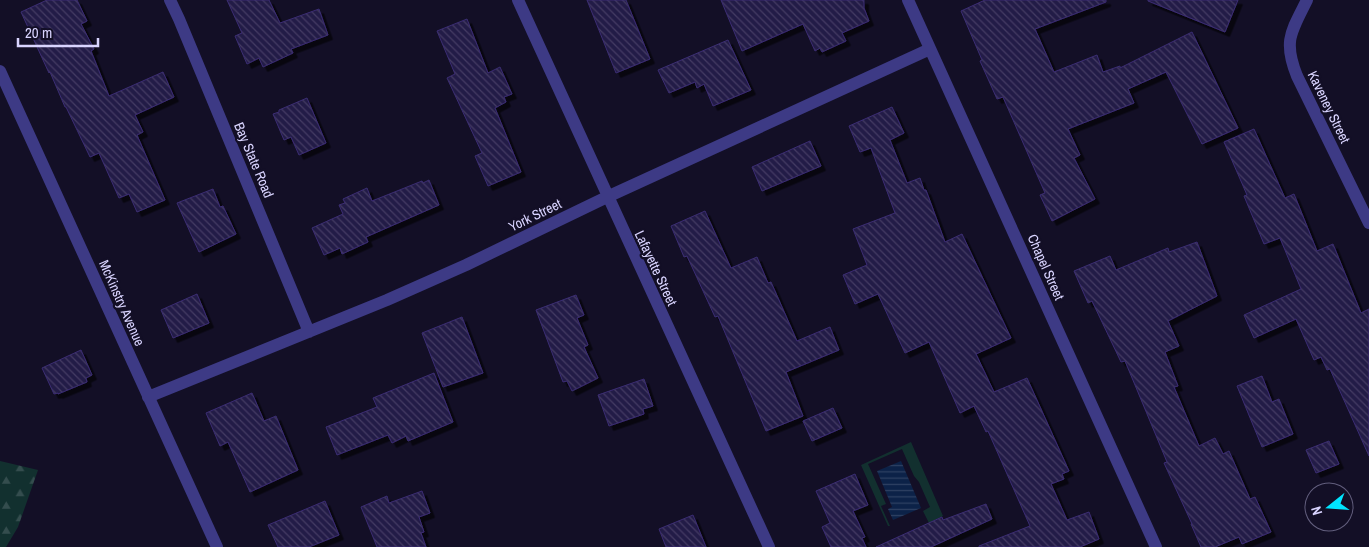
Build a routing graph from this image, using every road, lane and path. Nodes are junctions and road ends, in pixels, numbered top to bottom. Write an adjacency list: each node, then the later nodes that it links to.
1 (170, 0): 9 (street, Bay State Road)
2 (518, 0): 7 (street, Lafayette Street)
3 (908, 0): 5 (street, Chapel Street)
4 (1307, 0): 8 (street, Kaveney Street)
5 (930, 49): 7 (street, York Street); 13 (street, Chapel Street)
6 (0, 71): 10 (street, McKinstry Avenue)
7 (607, 197): 9 (street, York Street); 12 (street, Lafayette Street)
8 (1369, 223)
9 (309, 332): 10 (street, York Street)
10 (148, 397): 11 (street, McKinstry Avenue)
11 (217, 547)
12 (768, 547)
13 (1156, 547)

